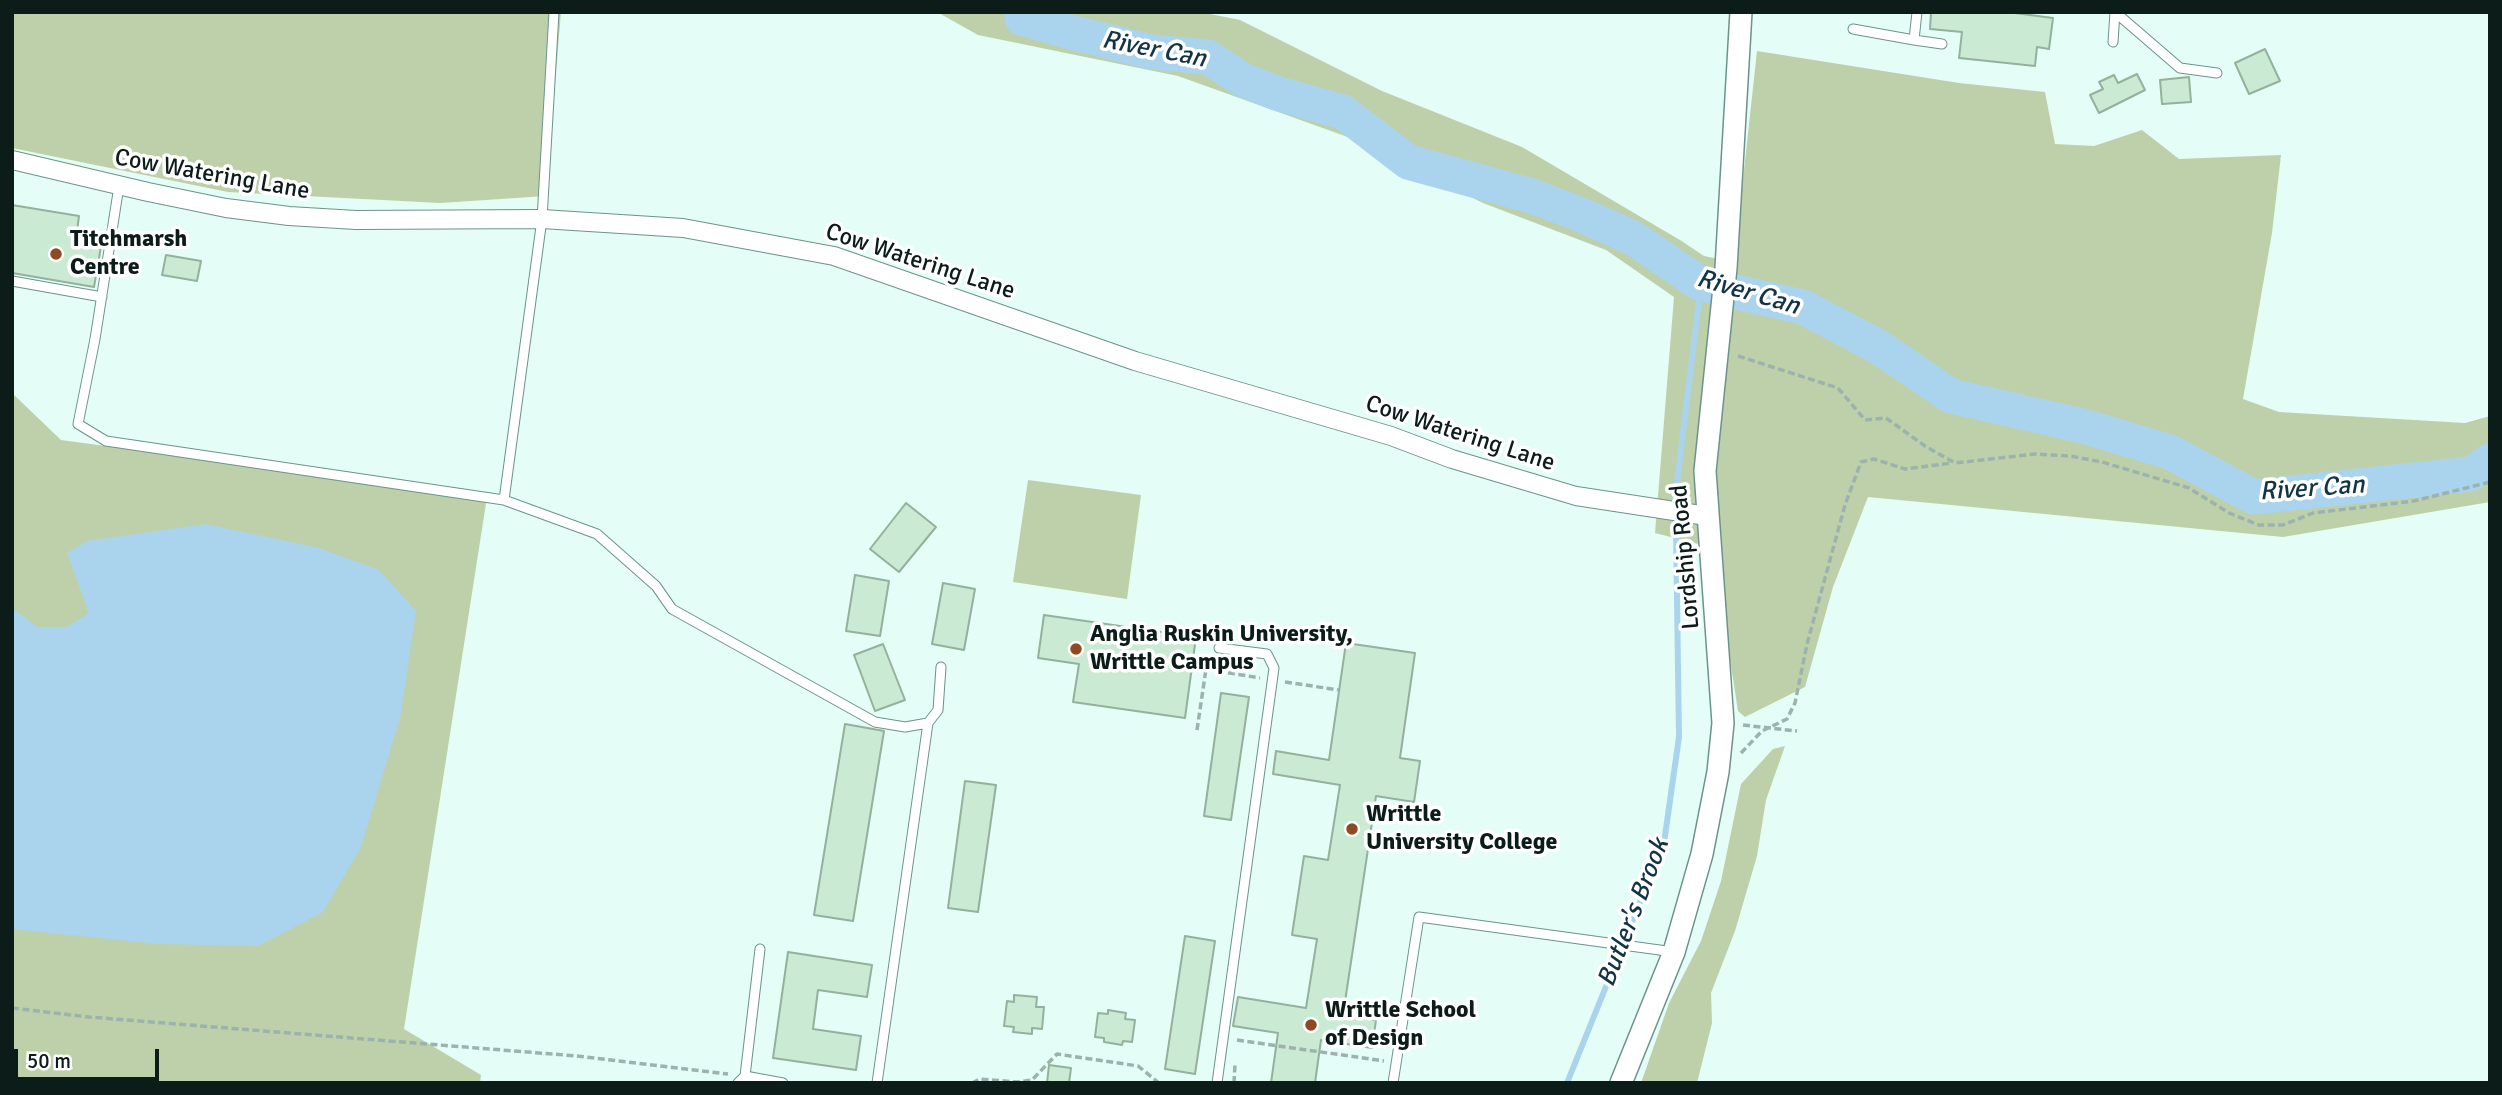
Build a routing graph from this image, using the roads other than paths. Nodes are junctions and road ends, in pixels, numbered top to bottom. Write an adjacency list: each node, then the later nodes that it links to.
1 (554, 12): 12 (lane)
2 (1741, 12): 16 (street, Lordship Road)
3 (1917, 12): 6 (lane)
4 (2115, 12): 7 (lane); 9 (lane)
5 (1853, 29): 6 (lane)
6 (1914, 40): 8 (lane)
7 (2113, 42)
8 (1942, 44)
9 (2217, 73)
10 (12, 160): 11 (street, Cow Watering Lane)
11 (120, 186): 12 (street, Cow Watering Lane); 14 (lane)
12 (542, 219): 15 (lane); 16 (street, Cow Watering Lane)
13 (12, 281): 14 (lane)
14 (102, 298): 15 (lane)
15 (504, 500): 19 (lane)
16 (1707, 516): 21 (street, Lordship Road)
17 (1219, 648): 25 (lane)
18 (941, 667): 19 (lane)
19 (928, 723): 24 (lane)
20 (760, 949): 22 (lane)
21 (1674, 952): 26 (lane); 27 (street, Lordship Road)
22 (742, 1079): 23 (lane)
23 (783, 1083)
24 (877, 1083)
25 (1217, 1083)
26 (1393, 1083)
27 (1621, 1083)

